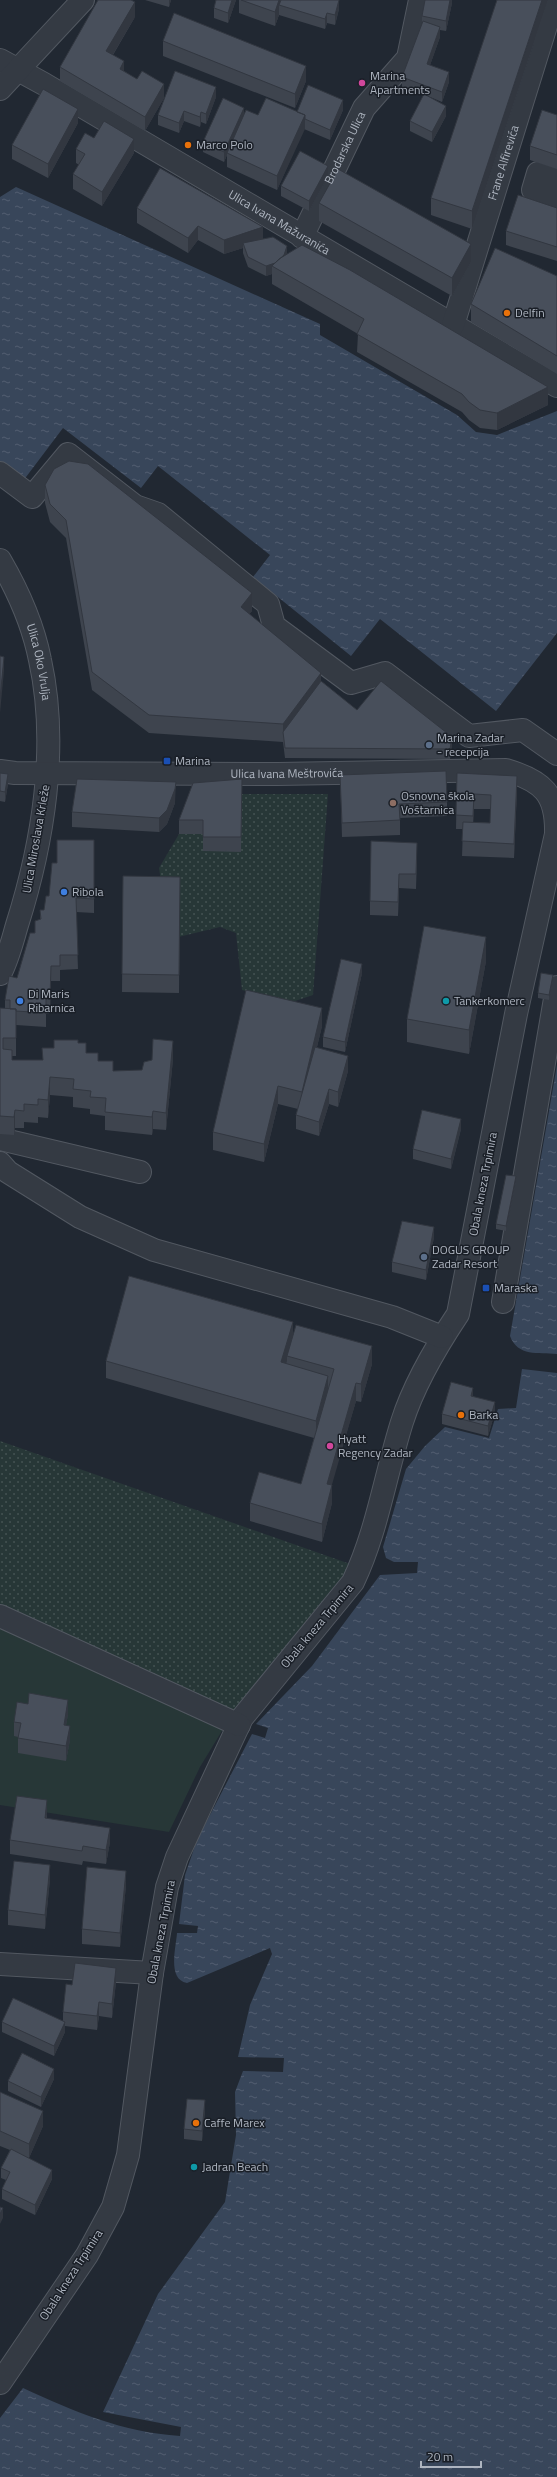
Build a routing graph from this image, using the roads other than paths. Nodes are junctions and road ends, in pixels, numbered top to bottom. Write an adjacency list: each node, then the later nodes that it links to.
1 (83, 0): 4 (street)
2 (420, 0): 8 (street, Brodarska Ulica)
3 (554, 0): 10 (street, Frane Alfirevića)
4 (9, 65): 5 (street); 8 (street, Ulica Ivana Mažuranića)
5 (0, 89)
6 (557, 180): 7 (street)
7 (557, 199)
8 (302, 237): 11 (street, Ulica Ivana Mažuranića)
9 (455, 241): 10 (street)
10 (475, 252): 11 (street, Frane Alfirevića)
11 (453, 325): 12 (street, Ulica Ivana Mažuranića)
12 (557, 386)
13 (0, 473): 16 (street)
14 (0, 560): 21 (street, Ulica Oko Vrulja)
15 (252, 621): 16 (street)
16 (274, 626): 17 (street)
17 (469, 736): 18 (street); 19 (street)
18 (557, 754)
19 (475, 770): 21 (street, Ulica Ivana Meštrovića); 22 (street, Ulica Ivana Meštrovića)
20 (0, 771): 21 (street, Ulica Ivana Meštrovića)
21 (46, 772): 23 (street, Ulica Miroslava Krleže)
22 (544, 789): 29 (street, Obala kneza Trpimira)
23 (0, 974)
24 (557, 987): 28 (street)
25 (0, 1139): 27 (street)
26 (0, 1163): 29 (street)
27 (140, 1172)
28 (503, 1302)
29 (442, 1338): 31 (street, Obala kneza Trpimira)
30 (0, 1616): 31 (street)
31 (239, 1724): 33 (street, Obala kneza Trpimira)
32 (0, 1964): 33 (street)
33 (152, 1973): 34 (street, Obala kneza Trpimira)
34 (0, 2383)

